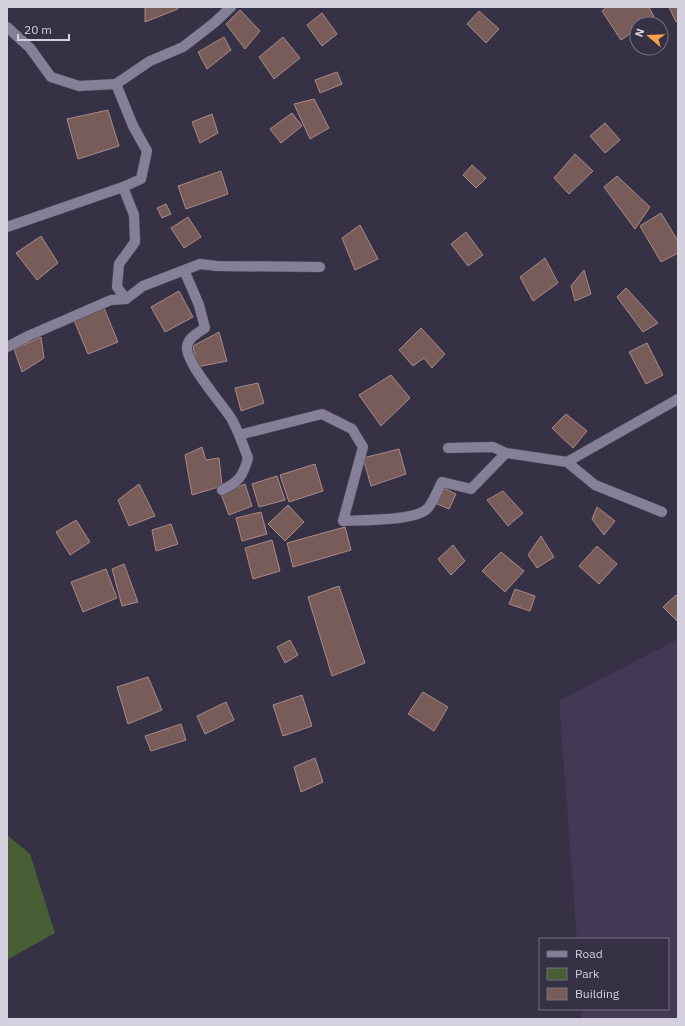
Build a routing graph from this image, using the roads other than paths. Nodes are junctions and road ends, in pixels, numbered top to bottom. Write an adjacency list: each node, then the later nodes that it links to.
1 (232, 7): 3 (street)
2 (7, 28): 3 (street)
3 (116, 84): 4 (street)
4 (123, 187): 5 (street); 8 (street)
5 (7, 228)
6 (320, 267): 7 (street)
7 (184, 270): 8 (street); 11 (street)
8 (126, 299): 9 (street)
9 (7, 347)
10 (678, 399): 14 (street)
11 (238, 435): 13 (street); 15 (street)
12 (448, 448): 13 (street)
13 (506, 453): 14 (street)
14 (567, 462): 16 (street)
15 (222, 490)
16 (662, 512)

